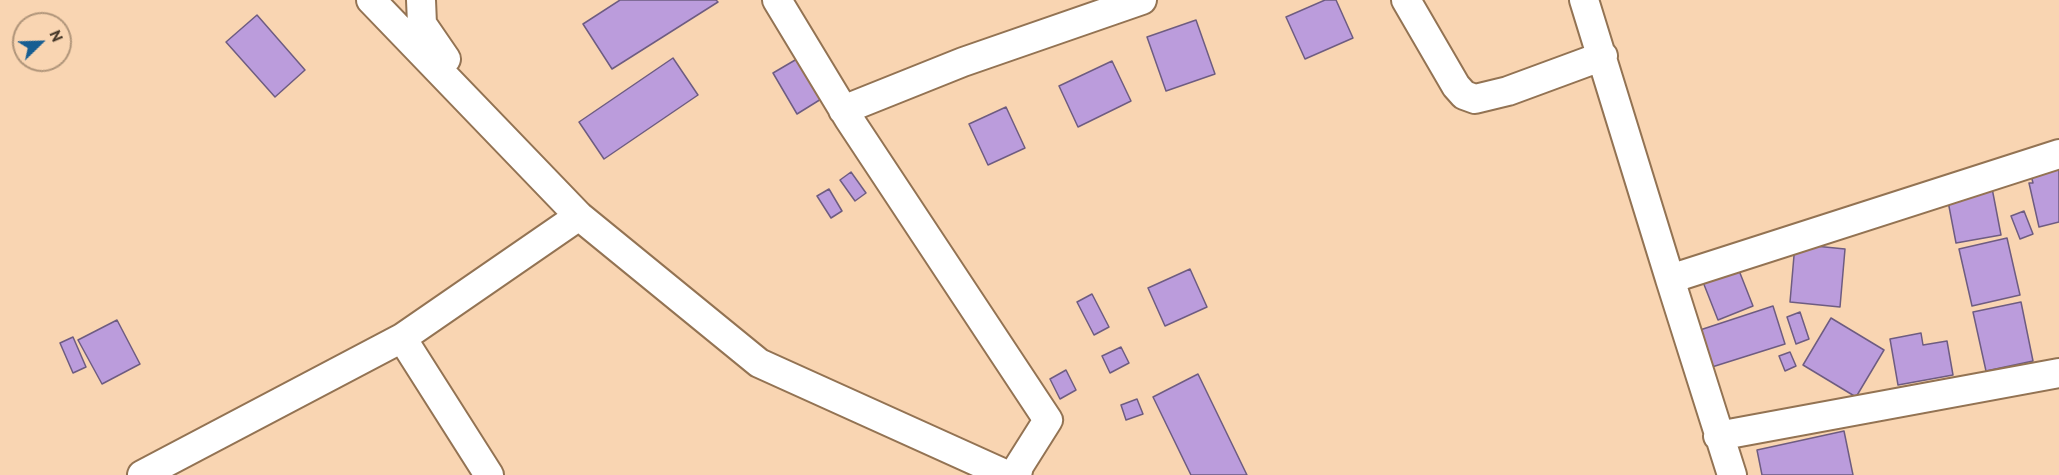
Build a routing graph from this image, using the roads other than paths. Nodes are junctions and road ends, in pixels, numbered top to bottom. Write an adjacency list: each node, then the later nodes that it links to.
1 (371, 0): 9 (street)
2 (421, 0): 9 (street)
3 (777, 0): 8 (street)
4 (1142, 0): 8 (street)
5 (1406, 0): 7 (street)
6 (1584, 0): 7 (street)
7 (1603, 56): 12 (street)
8 (843, 110): 19 (street)
9 (501, 137): 11 (street)
10 (2059, 154): 12 (street)
11 (579, 216): 13 (street); 18 (street)
12 (1670, 279): 15 (street)
13 (402, 338): 16 (street); 17 (street)
14 (2059, 373): 15 (street)
15 (1718, 436): 20 (street)
16 (142, 475)
17 (489, 475)
18 (1007, 475)
19 (1017, 475)
20 (1732, 475)

